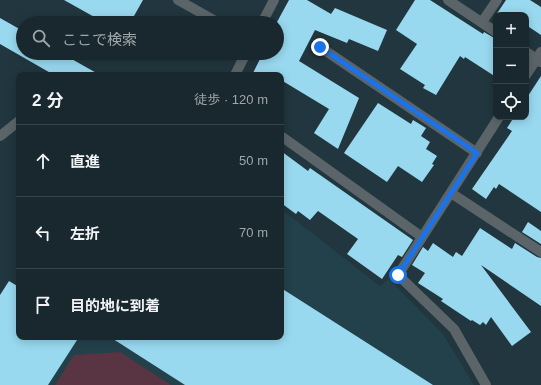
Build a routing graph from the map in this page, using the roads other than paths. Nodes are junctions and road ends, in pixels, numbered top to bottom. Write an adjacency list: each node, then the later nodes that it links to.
1 (178, 0): 5 (street)
2 (274, 0): 6 (street)
3 (448, 0): 7 (street)
4 (497, 0): 7 (street)
5 (207, 16)
6 (266, 16)
7 (482, 22): 8 (street)
8 (493, 30)
9 (320, 47): 19 (street)
10 (529, 53): 11 (street)
11 (539, 57): 13 (street)
12 (242, 60): 14 (street)
13 (529, 71)
14 (236, 72)
15 (497, 120): 19 (street)
16 (16, 123): 17 (street)
17 (0, 136)
18 (284, 138): 21 (street)
19 (477, 153): 20 (street)
20 (451, 193): 21 (street); 22 (street)
21 (422, 237): 23 (street)
22 (541, 252)
23 (486, 385)

